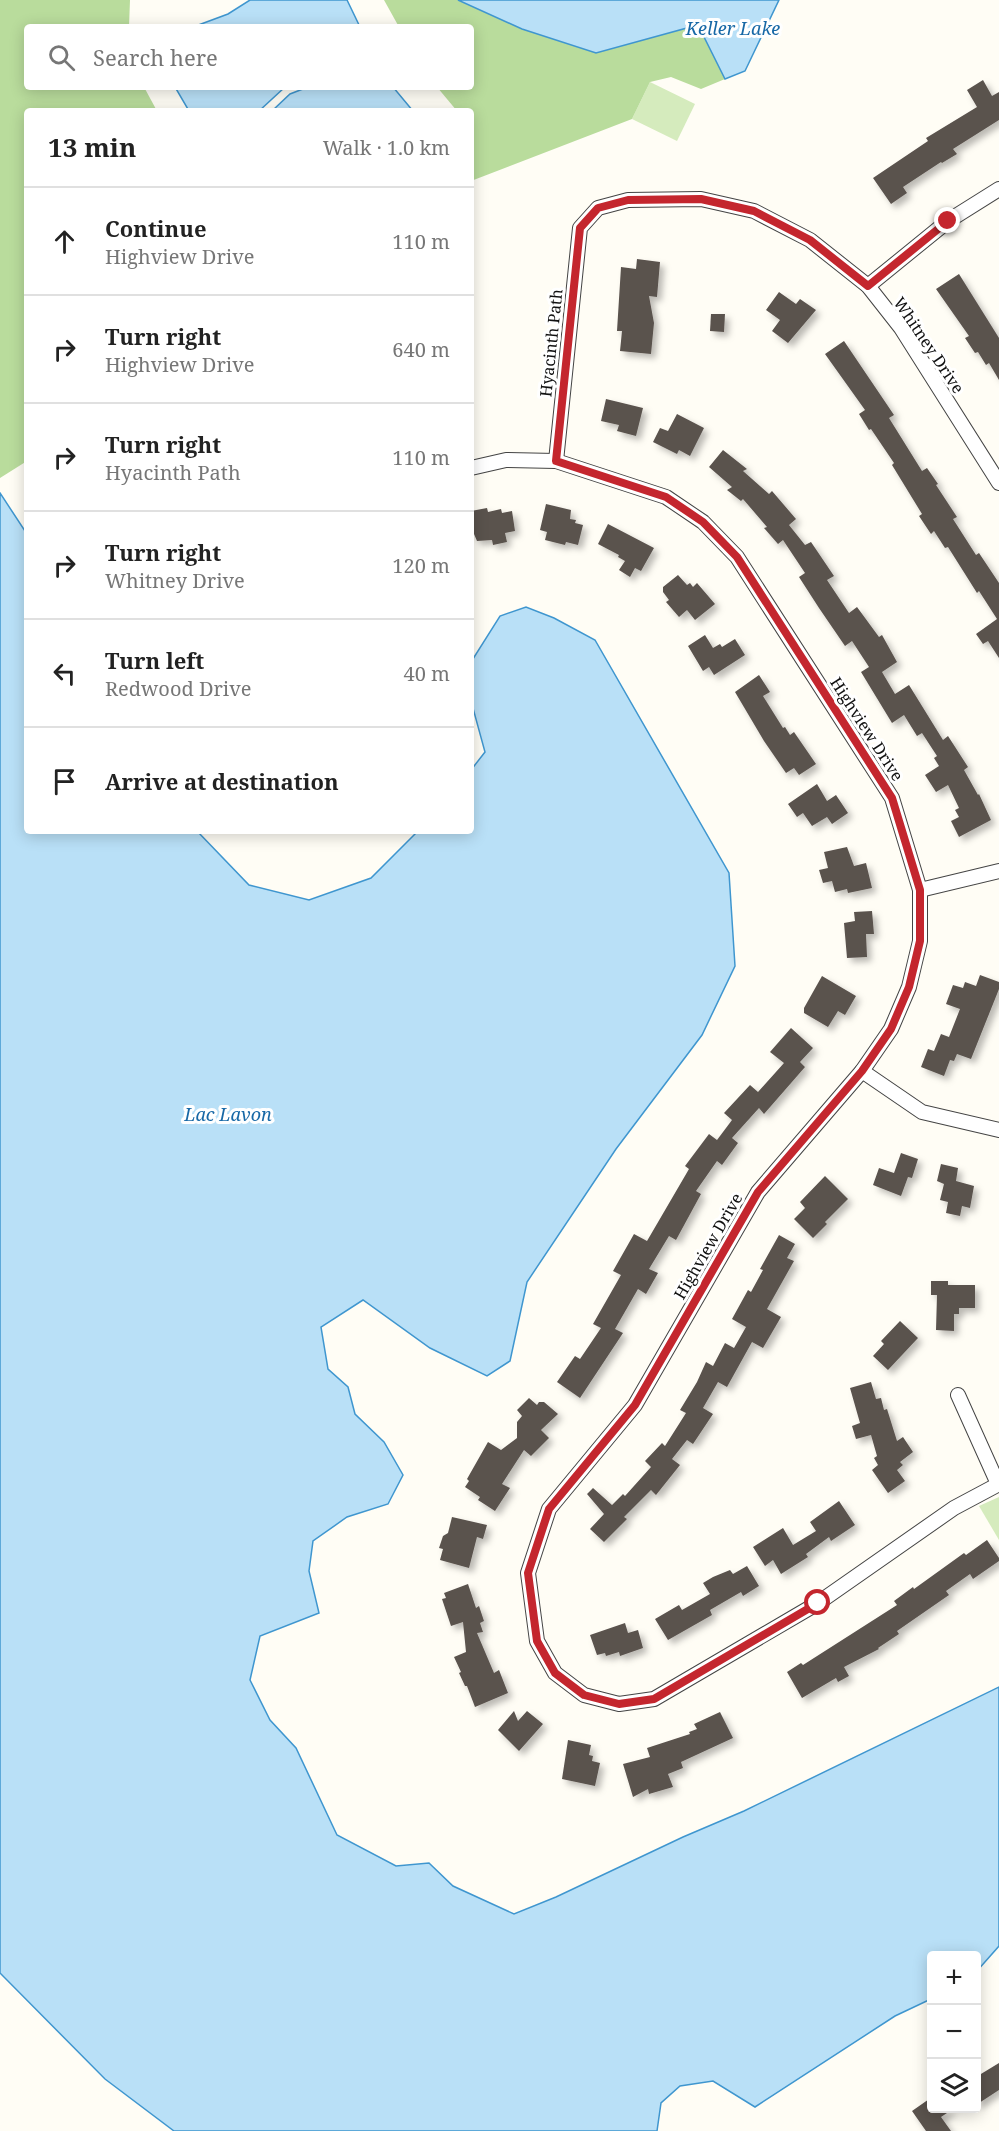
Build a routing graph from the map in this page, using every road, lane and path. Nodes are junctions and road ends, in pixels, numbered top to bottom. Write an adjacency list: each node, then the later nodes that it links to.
1 (999, 189): 3 (street)
2 (580, 228): 3 (street, Whitney Drive); 4 (street, Hyacinth Path)
3 (868, 286): 6 (street, Whitney Drive)
4 (556, 461): 5 (street, Highview Drive); 8 (street, Highview Drive)
5 (474, 467)
6 (999, 483)
7 (999, 871): 8 (street)
8 (920, 890): 9 (street, Highview Drive)
9 (862, 1071): 10 (street); 12 (street, Highview Drive)
10 (999, 1130)
11 (958, 1395): 12 (street)
12 (999, 1484)

